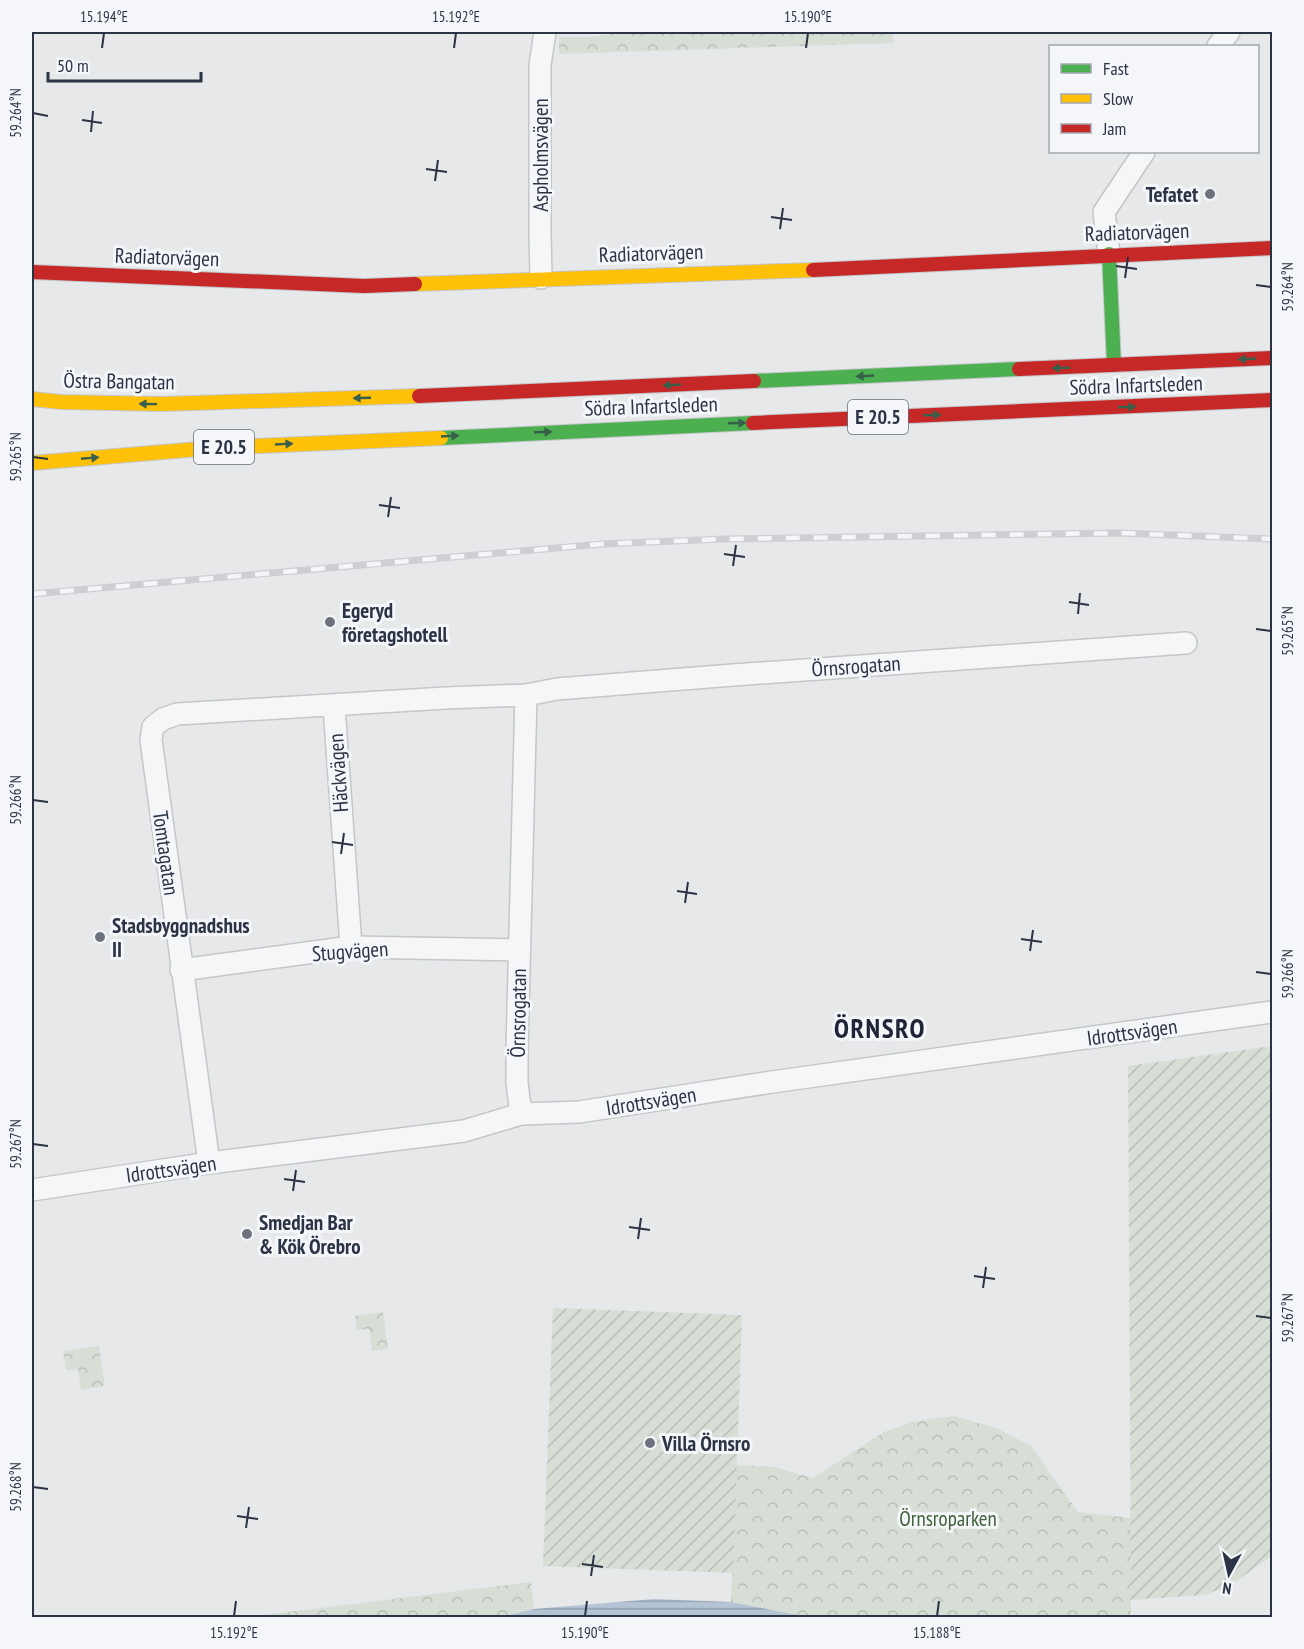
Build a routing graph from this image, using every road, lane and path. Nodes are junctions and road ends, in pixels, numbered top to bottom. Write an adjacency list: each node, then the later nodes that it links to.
1 (544, 32): 8 (street, Aspholmsvägen)
2 (1229, 32): 3 (street)
3 (1219, 45)
4 (1143, 153): 6 (street)
5 (1272, 248): 6 (main road, Radiatorvägen)
6 (1109, 254): 8 (main road, Radiatorvägen); 10 (main road)
7 (32, 272): 8 (main road, Radiatorvägen)
8 (541, 278)
9 (1272, 358): 10 (main road, Södra Infartsleden / E 20.5, one-way to 10)
10 (1114, 365): 13 (main road, Södra Infartsleden / E 20.5, one-way to 13)
11 (32, 399): 13 (main road, Östra Bangatan / E 20.5, one-way to 11)
12 (1272, 400): 14 (main road, Södra Infartsleden / E 20.5, one-way to 12)
13 (206, 403)
14 (32, 463)
15 (1186, 643): 16 (street, Örnsrogatan)
16 (526, 695): 17 (street, Örnsrogatan); 19 (street, Örnsrogatan)
17 (334, 706): 18 (street, Häckvägen); 20 (street, Tomtagatan)
18 (351, 947): 19 (street, Stugvägen); 20 (street, Stugvägen)
19 (519, 950): 22 (street, Örnsrogatan)
20 (181, 970): 23 (street, Tomtagatan)
21 (1272, 1012): 22 (street, Idrottsvägen)
22 (522, 1114): 23 (street, Idrottsvägen)
23 (209, 1163): 24 (street, Idrottsvägen)
24 (32, 1190)

